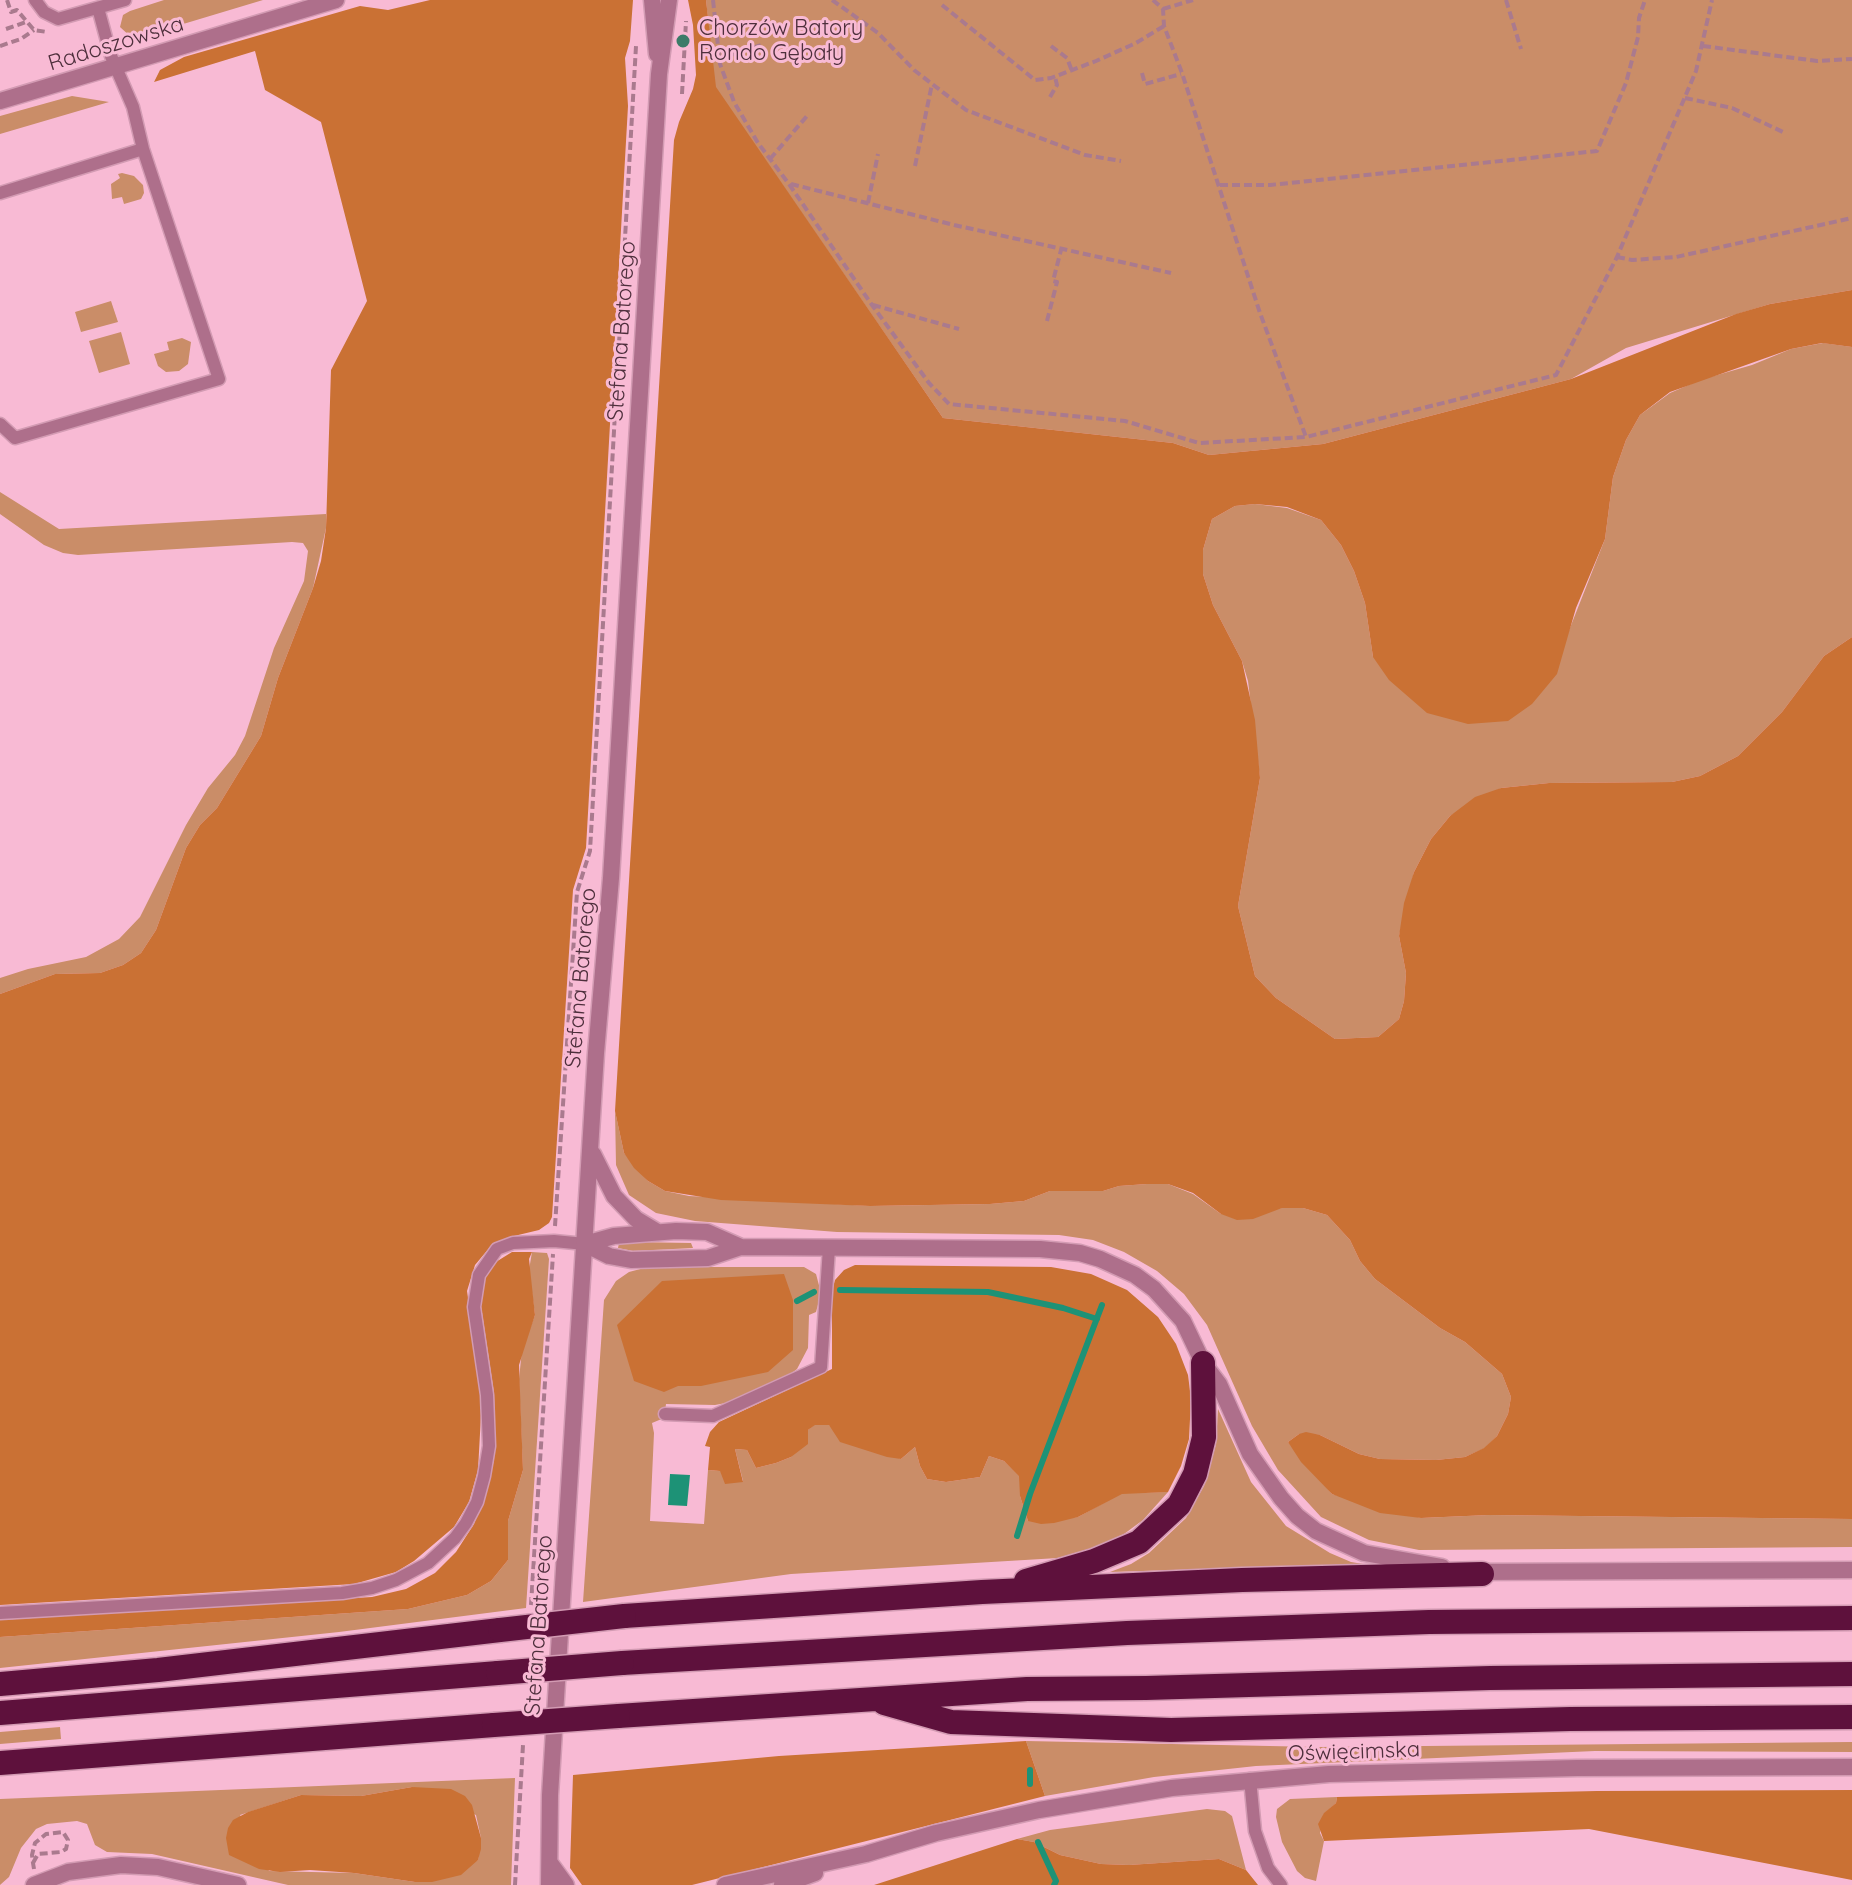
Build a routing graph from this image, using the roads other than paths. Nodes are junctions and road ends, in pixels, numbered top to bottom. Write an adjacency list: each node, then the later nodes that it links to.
1 (35, 0): 6 (lane)
2 (125, 0): 6 (lane)
3 (336, 0): 7 (street, Radoszowska)
4 (652, 0): 8 (street, Stefana Batorego)
5 (669, 0): 8 (street, Stefana Batorego)
6 (103, 5): 7 (lane)
7 (116, 66): 9 (street, Radoszowska); 10 (lane)
8 (659, 74): 13 (street, Stefana Batorego)
9 (0, 101)
10 (143, 149): 11 (lane); 12 (lane)
11 (0, 193)
12 (0, 424)
13 (591, 1150): 14 (street); 15 (street, Stefana Batorego)
14 (656, 1231): 15 (street); 16 (street)
15 (585, 1244): 16 (street); 23 (lane); 34 (street, Stefana Batorego)
16 (741, 1247): 17 (street)
17 (829, 1248): 18 (street); 19 (lane)
18 (1203, 1363): 21 (street); 22 (highway)
19 (665, 1414)
20 (1852, 1570): 21 (street)
21 (1482, 1574): 22 (highway)
22 (982, 1592): 26 (highway, bridge)
23 (0, 1613)
24 (1852, 1618): 28 (highway, bridge)
25 (1852, 1674): 27 (highway)
26 (0, 1684)
27 (867, 1698): 29 (highway); 30 (highway, bridge)
28 (0, 1713)
29 (1852, 1717)
30 (0, 1763)
31 (1852, 1767): 32 (street, Oświęcimska)
32 (1250, 1779): 33 (street, Oświęcimska); 41 (lane)
33 (866, 1854): 39 (street, Oświęcimska); 40 (street, Oświęcimska)
34 (550, 1863): 37 (street, Stefana Batorego); 38 (street)
35 (38, 1884): 36 (street)
36 (238, 1885)
37 (549, 1885)
38 (566, 1885)
39 (725, 1885)
40 (782, 1885)
41 (1281, 1885)

